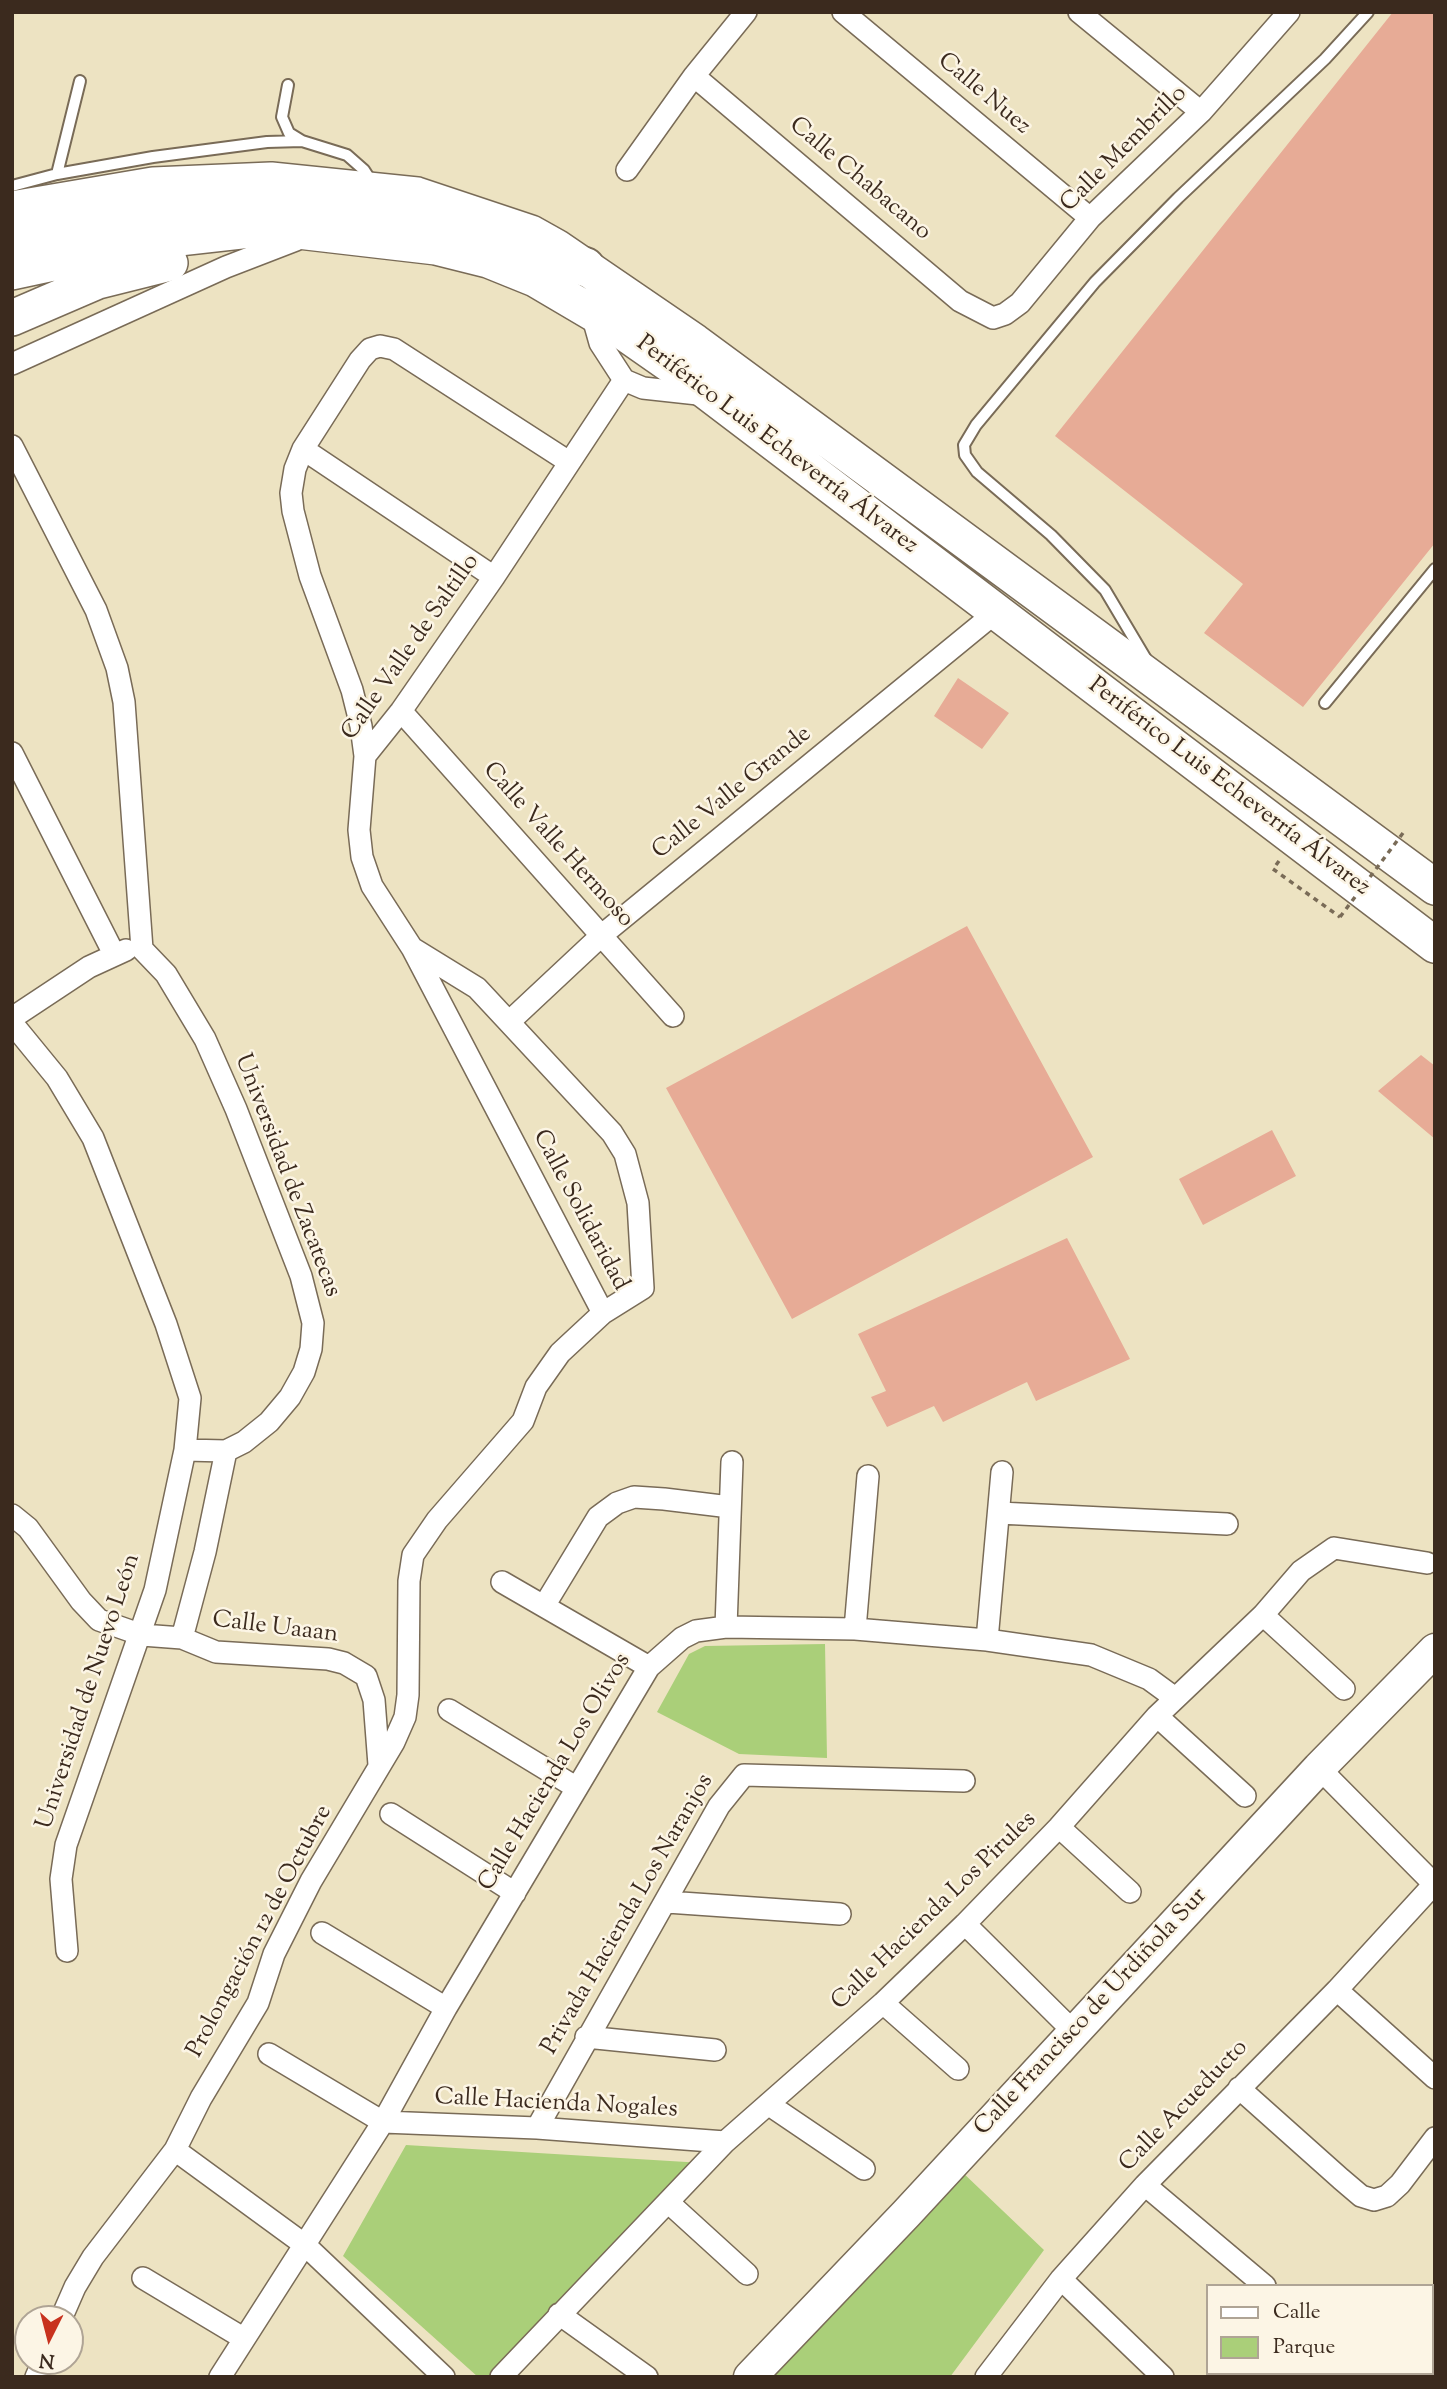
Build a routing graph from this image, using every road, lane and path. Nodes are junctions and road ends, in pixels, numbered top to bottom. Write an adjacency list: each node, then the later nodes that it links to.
1 (746, 12): 6 (street)
2 (843, 12): 15 (street, Calle Nuez)
3 (1079, 12): 9 (street)
4 (1289, 12): 9 (street, Calle Membrillo)
5 (1368, 12): 31 (lane)
6 (694, 76): 11 (street); 21 (street, Calle Chabacano)
7 (80, 82): 12 (lane)
8 (288, 85): 10 (lane)
9 (1201, 113): 15 (street, Calle Membrillo)
10 (302, 141): 12 (lane); 13 (lane)
11 (627, 170)
12 (57, 174): 14 (lane)
13 (376, 190): 14 (main road, Periférico Luis Echeverría Álvarez); 18 (main road, Periférico Luis Echeverría Álvarez)
14 (15, 218): 16 (main road, Periférico Luis Echeverría Álvarez); 18 (highway)
15 (1090, 218): 21 (street, Calle Membrillo)
16 (363, 237): 17 (main road); 19 (main road, Periférico Luis Echeverría Álvarez)
17 (296, 240): 20 (main road); 22 (street)
18 (585, 267): 31 (main road, Periférico Luis Echeverría Álvarez)
19 (591, 311): 23 (street); 24 (main road, Periférico Luis Echeverría Álvarez)
20 (12, 318)
21 (993, 318)
22 (12, 364)
23 (624, 380): 24 (street); 27 (street, Calle Valle de Saltillo)
24 (712, 395): 30 (main road, Periférico Luis Echeverría Álvarez)
25 (12, 446): 42 (street)
26 (303, 449): 27 (street); 29 (street); 35 (street)
27 (569, 462): 29 (street, Calle Valle de Saltillo)
28 (1435, 569): 32 (lane)
29 (494, 577): 33 (street, Calle Valle de Saltillo)
30 (995, 613): 37 (main road, Periférico Luis Echeverría Álvarez); 39 (street, Calle Valle Grande)
31 (1160, 685): 38 (main road, Periférico Luis Echeverría Álvarez)
32 (1325, 703)
33 (401, 711): 35 (street, Calle Valle de Saltillo); 39 (street, Calle Valle Hermoso)
34 (12, 753): 43 (street)
35 (365, 756): 41 (street, Calle Valle de Saltillo)
36 (1406, 828): 37 (path, bridge)
37 (1295, 838): 40 (main road, Periférico Luis Echeverría Álvarez)
38 (1435, 887)
39 (603, 935): 44 (street, Calle Valle Hermoso); 46 (street, Calle Valle Grande)
40 (1434, 943)
41 (412, 948): 46 (street, Calle Valle de Saltillo); 47 (street, Calle Solidaridad)
42 (142, 949): 43 (street); 49 (street, Universidad de Zacatecas)
43 (114, 954): 45 (street)
44 (673, 1016)
45 (12, 1021): 48 (street, Universidad de Nuevo León)
46 (509, 1022): 47 (street, Calle Valle de Saltillo)
47 (603, 1313): 61 (street, Calle Solidaridad)
48 (185, 1450): 49 (street); 64 (street, Universidad de Nuevo León)
49 (226, 1451): 65 (street)
50 (732, 1462): 53 (street)
51 (1002, 1472): 54 (street)
52 (868, 1476): 63 (street)
53 (730, 1507): 59 (street); 62 (street)
54 (999, 1513): 56 (street); 66 (street)
55 (12, 1515): 64 (street, Calle Uaaan)
56 (1227, 1524)
57 (1427, 1563): 60 (street, Calle Hacienda Los Pirules)
58 (502, 1582): 59 (street)
59 (544, 1606): 68 (street)
60 (1263, 1615): 69 (street); 70 (street, Calle Hacienda Los Pirules)
61 (409, 1621): 73 (street, Prolongación 12 de Octubre)
62 (726, 1627): 63 (street, Calle Hacienda Los Olivos); 68 (street, Calle Hacienda Los Olivos)
63 (855, 1629): 66 (street, Calle Hacienda Los Olivos)
64 (142, 1635): 65 (street, Calle Uaaan); 87 (street, Universidad de Nuevo León)
65 (182, 1638): 73 (street, Calle Uaaan)
66 (986, 1640): 70 (street, Calle Hacienda Los Olivos)
67 (1435, 1650): 74 (street, Calle Francisco de Urdiñola Sur)
68 (649, 1667): 76 (street, Calle Hacienda Los Olivos)
69 (1344, 1689)
70 (1175, 1698): 72 (street, Calle Hacienda Los Pirules)
71 (449, 1710): 76 (street)
72 (1157, 1716): 77 (street); 79 (street, Calle Hacienda Los Pirules)
73 (379, 1765): 103 (street, Prolongación 12 de Octubre)
74 (1319, 1768): 80 (street); 91 (street, Calle Francisco de Urdiñola Sur)
75 (964, 1782): 83 (street, Privada Hacienda Los Naranjos)
76 (577, 1788): 82 (street, Calle Hacienda Los Olivos)
77 (1245, 1796)
78 (391, 1814): 82 (street)
79 (1059, 1827): 81 (street); 85 (street, Calle Hacienda Los Pirules)
80 (1435, 1884): 88 (street, Calle Acueducto)
81 (1130, 1892)
82 (514, 1893): 90 (street, Calle Hacienda Los Olivos)
83 (667, 1902): 84 (street); 92 (street, Privada Hacienda Los Naranjos)
84 (840, 1914)
85 (964, 1924): 89 (street, Calle Hacienda Los Pirules); 91 (street)
86 (322, 1933): 90 (street)
87 (67, 1951)
88 (1337, 1990): 96 (street); 97 (street, Calle Acueducto)
89 (883, 2003): 95 (street); 98 (street, Calle Hacienda Los Pirules)
90 (446, 2008): 99 (street, Calle Hacienda Los Olivos)
91 (1073, 2031): 119 (street, Calle Francisco de Urdiñola Sur)
92 (586, 2037): 93 (street); 100 (street, Privada Hacienda Los Naranjos)
93 (715, 2050)
94 (269, 2054): 99 (street)
95 (958, 2069)
96 (1435, 2078)
97 (1239, 2088): 101 (street); 105 (street, Calle Acueducto)
98 (768, 2104): 102 (street, Calle Hacienda Los Pirules); 104 (street)
99 (383, 2122): 100 (street, Calle Hacienda Nogales); 107 (street, Calle Hacienda Los Olivos)
100 (537, 2128): 102 (street, Calle Hacienda Nogales)
101 (1435, 2138)
102 (725, 2142): 106 (street, Calle Hacienda Los Pirules)
103 (175, 2150): 107 (street); 112 (street, Prolongación 12 de Octubre)
104 (864, 2169)
105 (1145, 2185): 110 (street, Calle Acueducto); 111 (street)
106 (669, 2203): 108 (street); 113 (street, Calle Hacienda Los Pirules)
107 (305, 2245): 114 (street, Calle Hacienda Los Olivos); 116 (street)
108 (747, 2274)
109 (143, 2278): 114 (street)
110 (1061, 2279): 120 (street, Calle Acueducto); 121 (street)
111 (1263, 2284)
112 (68, 2305)
113 (559, 2314): 117 (street, Calle Hacienda Los Pirules); 118 (street)
114 (243, 2338): 115 (street, Calle Hacienda Los Olivos)
115 (219, 2377)
116 (444, 2377)
117 (500, 2377)
118 (647, 2377)
119 (750, 2377)
120 (986, 2377)
121 (1163, 2377)

